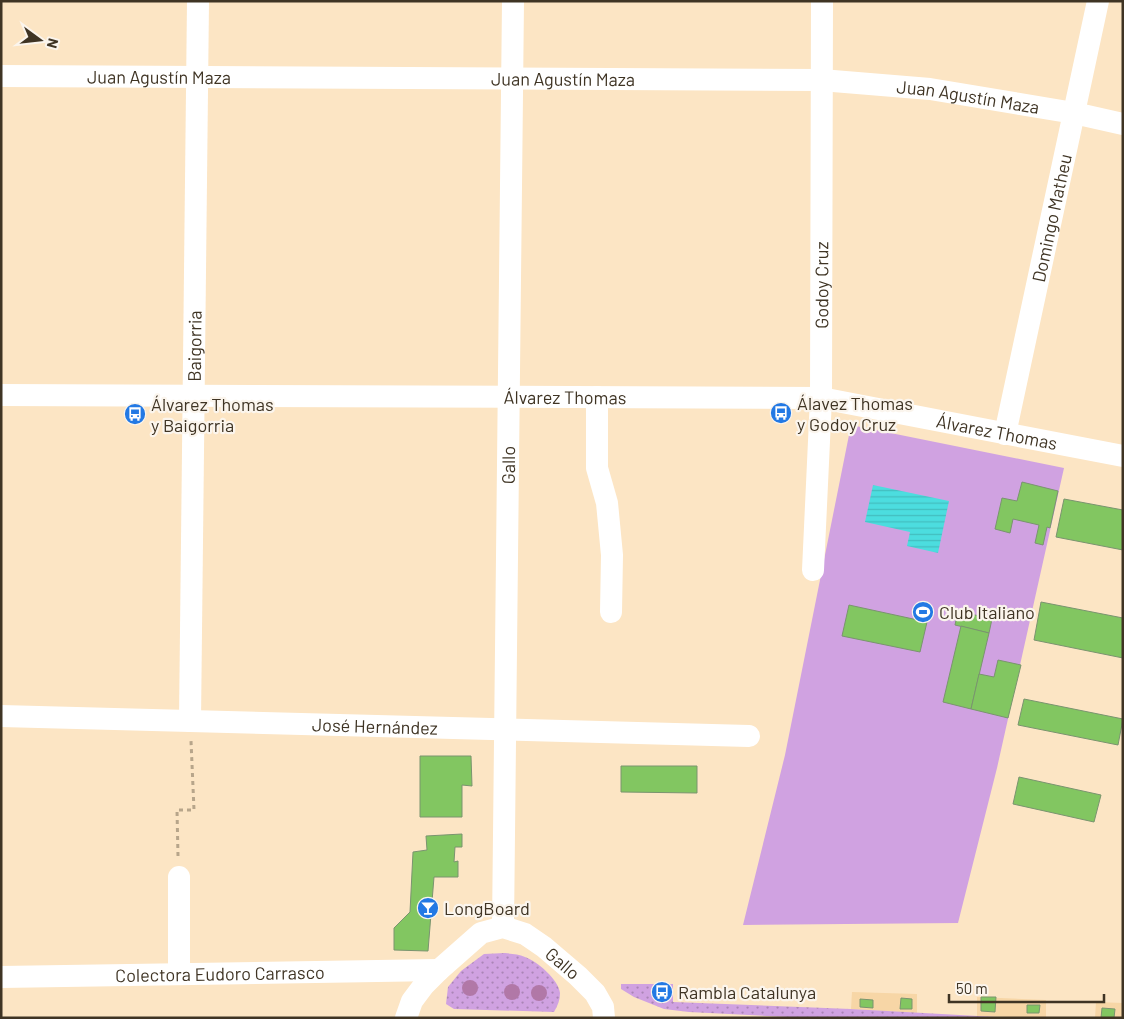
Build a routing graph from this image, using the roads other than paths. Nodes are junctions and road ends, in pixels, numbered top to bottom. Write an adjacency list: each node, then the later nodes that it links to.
1 (198, 1): 6 (street, Baigorria)
2 (513, 1): 7 (street, Gallo)
3 (822, 1): 8 (street, Godoy Cruz)
4 (1098, 1): 9 (street, Domingo Matheu)
5 (1, 76): 6 (street, Juan Agustín Maza)
6 (197, 77): 7 (street, Juan Agustín Maza); 12 (street, Baigorria)
7 (512, 78): 8 (street, Juan Agustín Maza); 13 (street, Gallo)
8 (821, 80): 9 (street, Juan Agustín Maza); 15 (street, Godoy Cruz)
9 (1074, 113): 10 (street, Juan Agustín Maza); 16 (street, Domingo Matheu)
10 (1123, 124)
11 (1, 395): 12 (street, Álvarez Thomas)
12 (193, 396): 13 (street, Álvarez Thomas); 21 (street, Baigorria)
13 (509, 397): 14 (street, Álvarez Thomas); 22 (street, Gallo)
14 (597, 397): 15 (street, Álvarez Thomas); 19 (street)
15 (821, 398): 16 (street, Álvarez Thomas); 18 (street, Godoy Cruz)
16 (1005, 434): 17 (street, Álvarez Thomas)
17 (1123, 456)
18 (813, 570)
19 (611, 612)
20 (1, 716): 21 (street, José Hernández)
21 (190, 721): 22 (street, José Hernández)
22 (505, 730): 23 (street, José Hernández); 25 (street, Gallo)
23 (749, 736)
24 (179, 877): 27 (street)
25 (503, 927): 26 (street); 30 (street, Gallo)
26 (439, 970): 27 (street, Colectora Eudoro Carrasco); 29 (street)
27 (180, 974): 28 (street, Colectora Eudoro Carrasco)
28 (1, 977)
29 (406, 1018)
30 (604, 1018)

